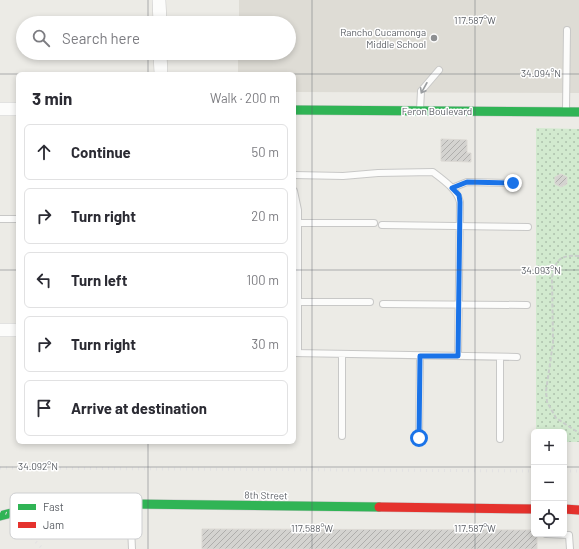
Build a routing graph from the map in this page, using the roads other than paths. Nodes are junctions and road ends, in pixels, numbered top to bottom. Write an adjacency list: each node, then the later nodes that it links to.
1 (159, 0): 2 (street)
2 (160, 16)
3 (567, 30): 11 (lane)
4 (160, 60): 6 (street)
5 (439, 70): 10 (lane, one-way to 10)
6 (161, 72)
7 (0, 109): 8 (street)
8 (16, 109)
9 (296, 110): 10 (street, Feron Boulevard)
10 (420, 111): 11 (street, Feron Boulevard)
11 (566, 112): 12 (street, Feron Boulevard)
12 (579, 112)
13 (296, 175): 15 (lane)
14 (513, 183): 15 (lane)
15 (452, 188): 22 (lane)
16 (296, 196): 19 (lane)
17 (0, 219): 18 (lane)
18 (16, 219)
19 (296, 223): 20 (lane); 24 (lane)
20 (374, 223)
21 (382, 225): 22 (lane)
22 (460, 226): 23 (lane); 27 (lane)
23 (528, 227)
24 (296, 302): 25 (lane); 31 (lane)
25 (370, 302)
26 (383, 304): 27 (lane)
27 (459, 304): 28 (lane); 34 (lane)
28 (527, 305)
29 (0, 330): 30 (street)
30 (16, 330)
31 (296, 353): 32 (lane)
32 (342, 354): 33 (lane); 37 (lane)
33 (420, 356): 34 (lane); 38 (lane)
34 (458, 356): 35 (lane)
35 (500, 357): 36 (lane); 39 (lane)
36 (517, 357)
37 (342, 436)
38 (419, 438)
39 (500, 439)
40 (142, 504): 41 (street, 8th Street)
41 (531, 509)
42 (567, 509): 43 (street)
43 (579, 510)
44 (10, 513): 45 (street, 8th Street)
45 (0, 516)
46 (567, 535): 49 (lane)
47 (132, 539): 48 (lane)
48 (132, 549)
49 (570, 549)

